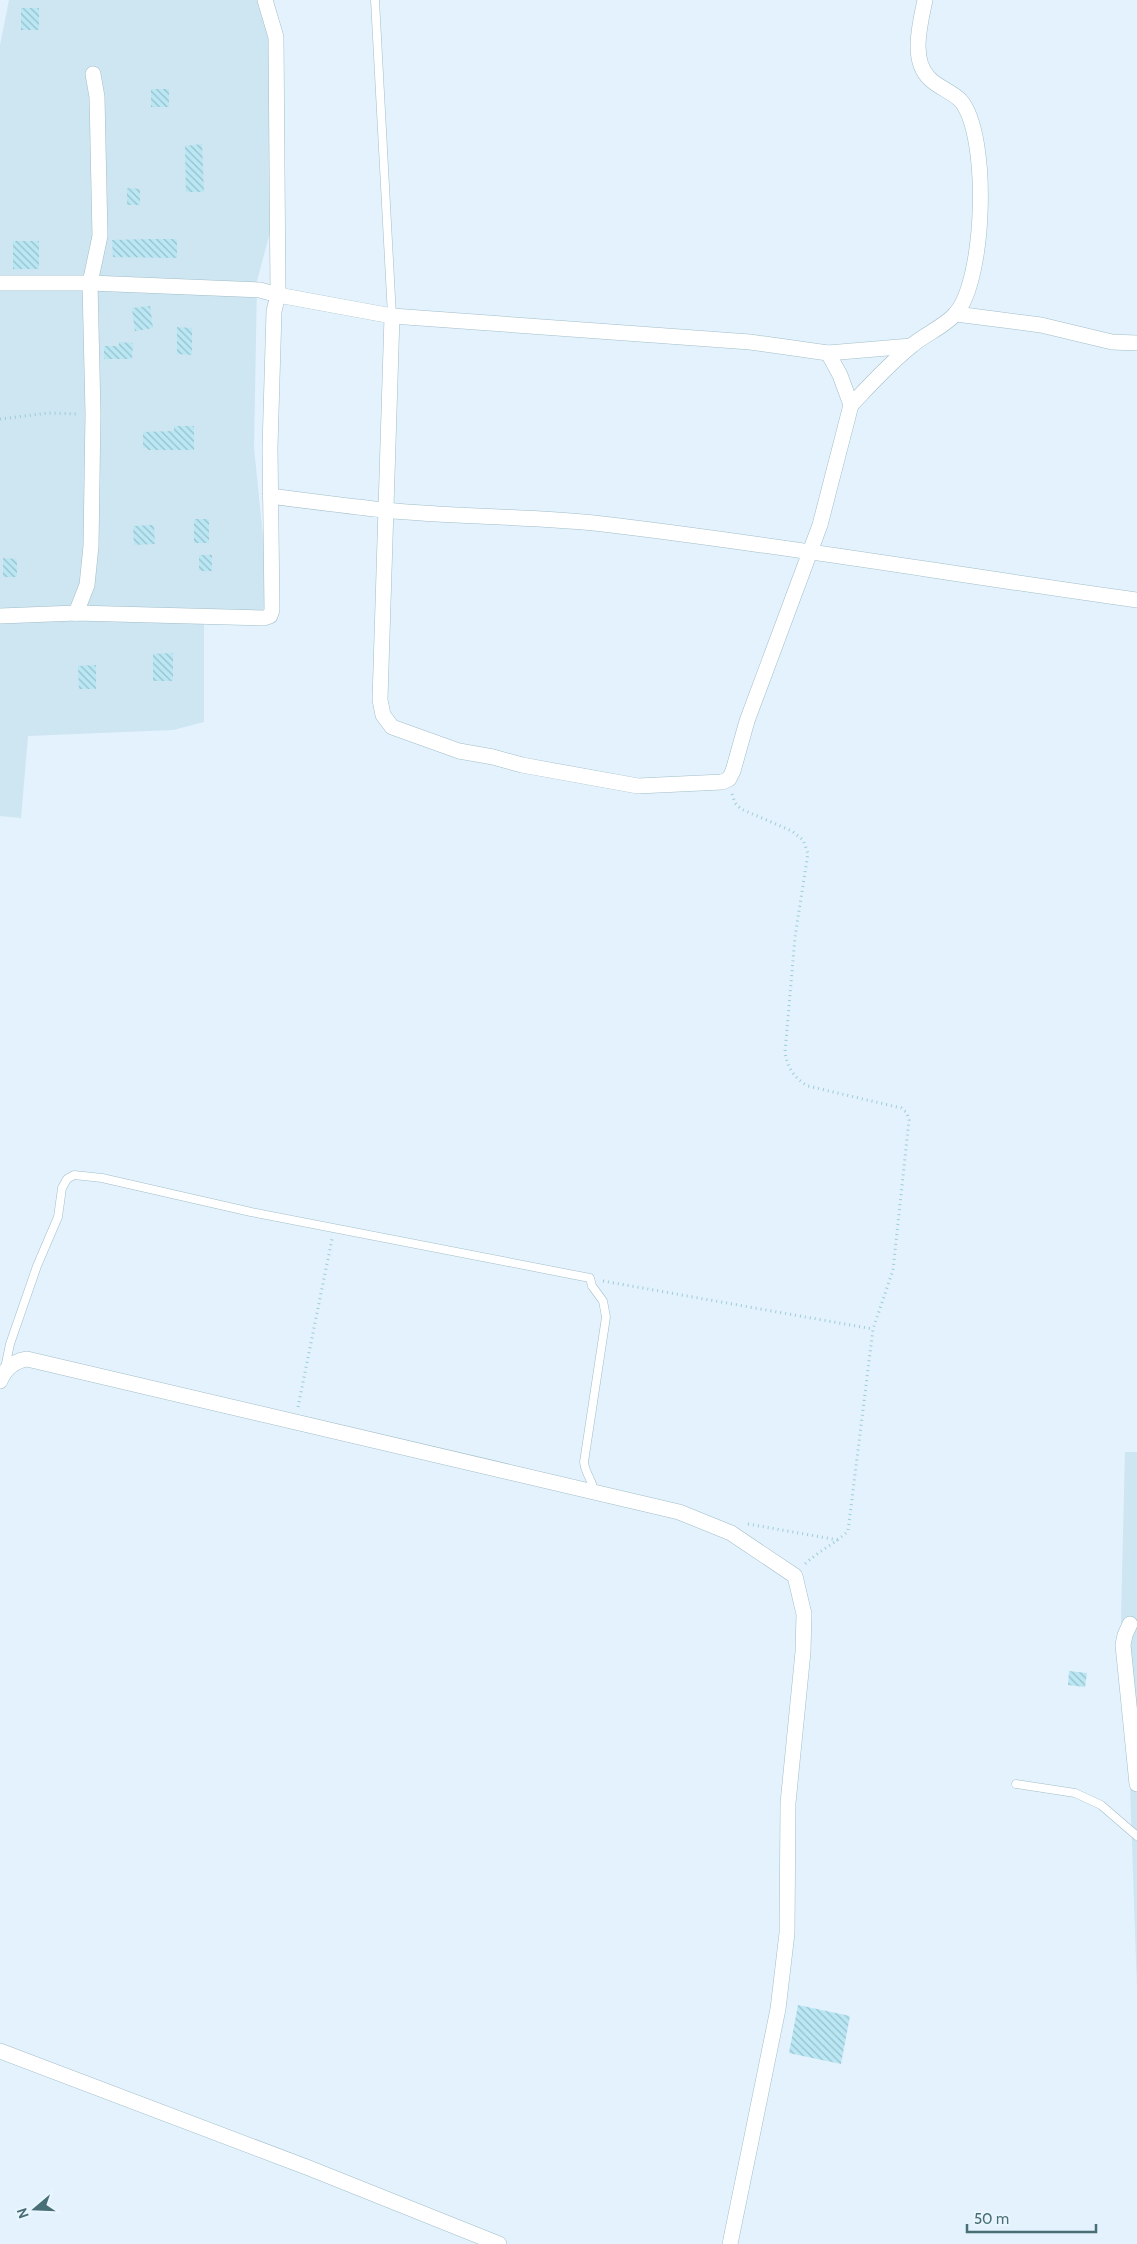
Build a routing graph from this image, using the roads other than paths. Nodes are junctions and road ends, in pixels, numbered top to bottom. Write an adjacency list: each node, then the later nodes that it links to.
1 (265, 0): 7 (street)
2 (374, 0): 9 (lane)
3 (925, 0): 8 (street)
4 (93, 74): 6 (street)
5 (0, 283): 6 (street)
6 (90, 283): 7 (street); 18 (street)
7 (278, 295): 9 (street); 14 (street)
8 (956, 314): 10 (street); 11 (street)
9 (392, 316): 12 (street); 15 (street)
10 (1137, 343)
11 (911, 346): 12 (street); 13 (street)
12 (828, 353): 13 (street)
13 (851, 405): 16 (street)
14 (270, 496): 15 (street); 18 (street)
15 (384, 510): 16 (street); 16 (street)
16 (811, 550): 17 (street)
17 (1137, 600)
18 (76, 613): 19 (street)
19 (0, 616)
20 (2, 1376): 21 (street); 21 (lane)
21 (594, 1493): 28 (street)
22 (1130, 1624): 24 (street)
23 (1016, 1784): 25 (lane)
24 (1137, 1784)
25 (1137, 1836)
26 (0, 2051): 27 (street)
27 (499, 2244)
28 (730, 2244)

